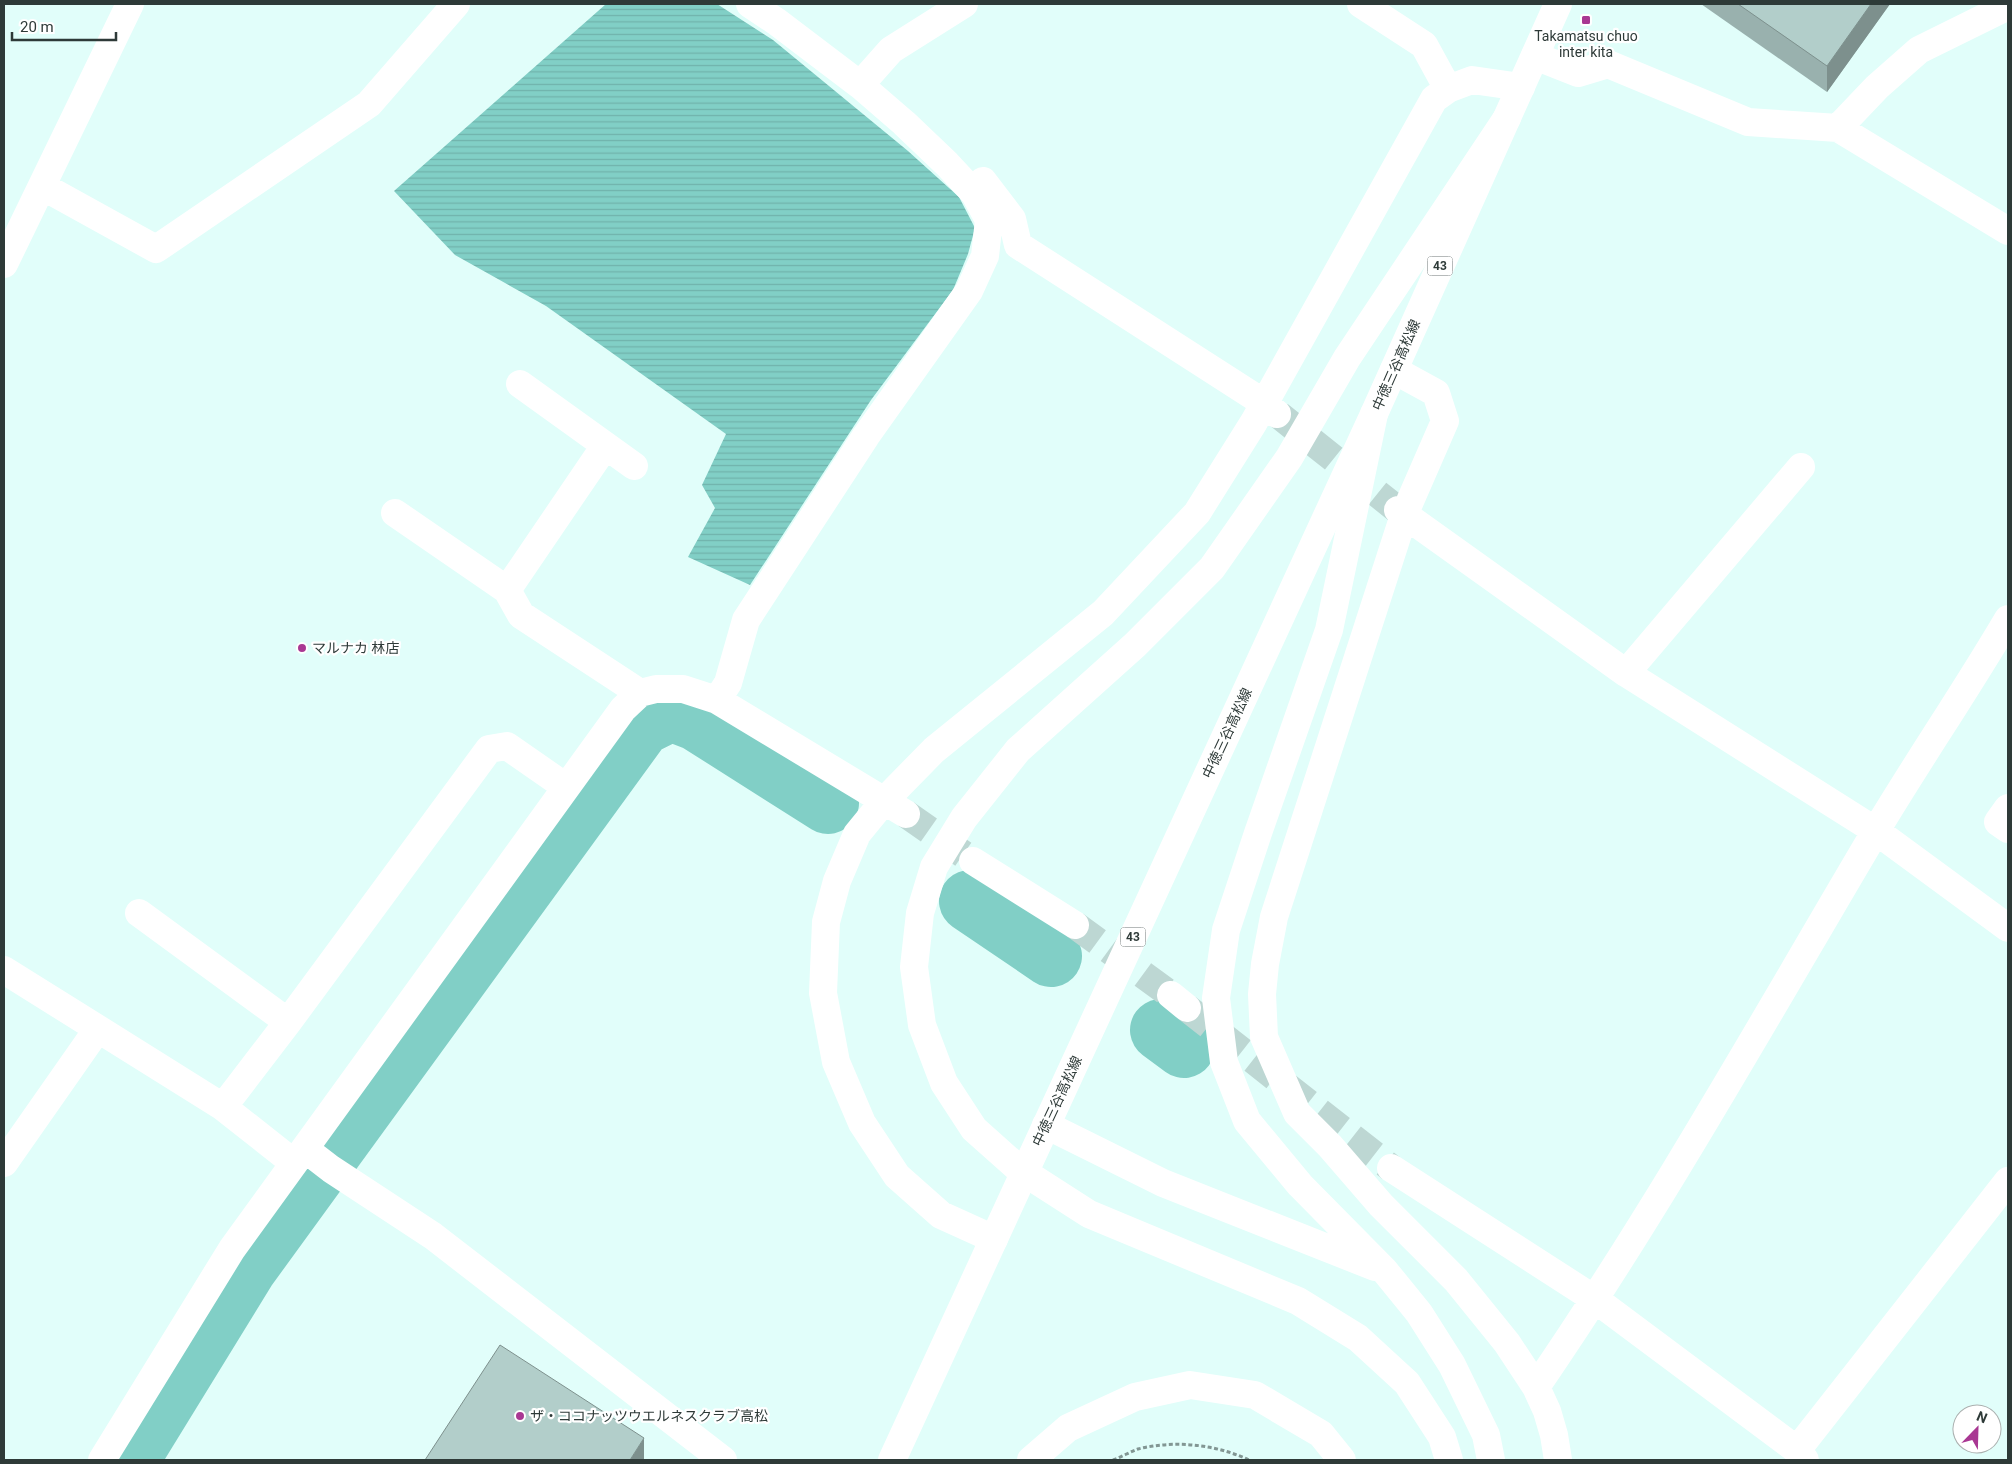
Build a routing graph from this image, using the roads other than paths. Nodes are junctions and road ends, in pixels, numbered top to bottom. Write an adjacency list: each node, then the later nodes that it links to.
1 (130, 4): 15 (main road)
2 (456, 4): 15 (main road)
3 (750, 4): 9 (main road)
4 (964, 4): 9 (main road)
5 (1361, 4): 11 (main road)
6 (1558, 4): 8 (main road, 中徳三谷高松線 / 43)
7 (2008, 6): 14 (main road)
8 (1535, 56): 10 (main road, 中徳三谷高松線 / 43); 14 (main road)
9 (860, 85): 13 (main road)
10 (1521, 87): 11 (main road); 12 (main road, 中徳三谷高松線 / 43)
11 (1448, 89): 20 (main road)
12 (1507, 118): 18 (main road, 中徳三谷高松線 / 43); 60 (main road)
13 (904, 123): 20 (main road); 31 (main road)
14 (1838, 128): 16 (main road)
15 (42, 186): 17 (main road)
16 (2008, 231)
17 (4, 264)
18 (1394, 370): 21 (main road, 中徳三谷高松線 / 43); 25 (main road)
19 (520, 384): 22 (main road)
20 (1271, 409): 33 (main road)
21 (1374, 414): 45 (main road, 中徳三谷高松線 / 43); 51 (main road)
22 (605, 446): 23 (main road); 27 (main road)
23 (634, 466)
24 (1801, 467): 29 (main road)
25 (1401, 512): 29 (main road); 53 (main road)
26 (394, 513): 27 (main road)
27 (507, 590): 30 (main road)
28 (2008, 619): 36 (main road)
29 (1626, 673): 36 (main road)
30 (640, 693): 31 (main road); 32 (main road)
31 (717, 700): 33 (main road)
32 (566, 787): 42 (main road); 46 (main road)
33 (895, 808): 50 (main road)
34 (2008, 808): 35 (main road)
35 (2008, 829)
36 (1876, 831): 40 (main road); 52 (main road)
37 (973, 861): 39 (main road)
38 (139, 913): 42 (main road)
39 (1075, 925)
40 (2008, 928)
41 (4, 970): 43 (main road)
42 (288, 1022): 44 (main road)
43 (98, 1030): 44 (main road); 47 (main road)
44 (222, 1107): 46 (main road)
45 (1046, 1125): 50 (main road, 中徳三谷高松線 / 43); 51 (main road)
46 (312, 1159): 55 (main road); 56 (main road)
47 (4, 1163)
48 (1391, 1168): 52 (main road)
49 (2008, 1181): 54 (main road)
50 (994, 1239): 57 (main road, 中徳三谷高松線 / 43)
51 (1384, 1270): 61 (main road)
52 (1596, 1300): 53 (main road); 54 (main road)
53 (1536, 1387): 62 (main road)
54 (1801, 1455)
55 (102, 1460)
56 (723, 1460)
57 (892, 1460)
58 (1031, 1460): 59 (main road)
59 (1342, 1460)
60 (1449, 1460)
61 (1491, 1460)
62 (1558, 1460)

